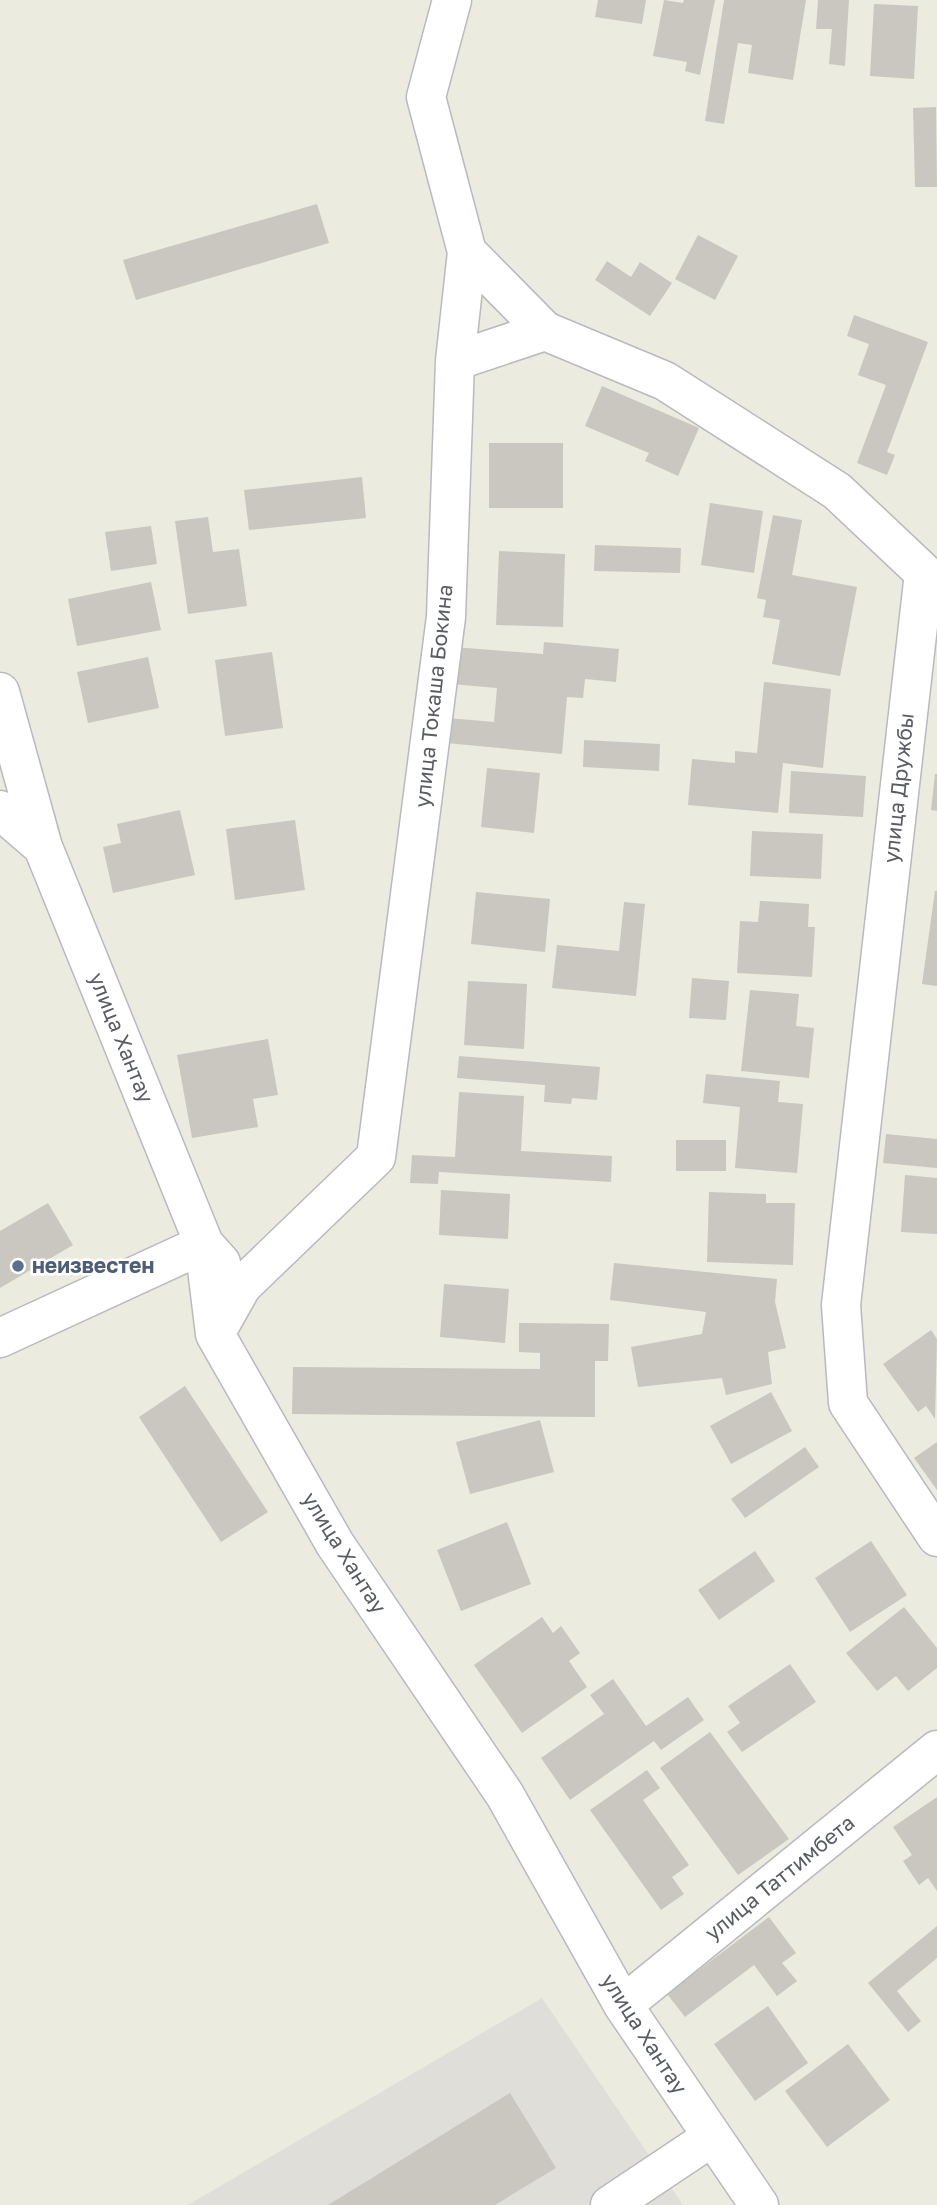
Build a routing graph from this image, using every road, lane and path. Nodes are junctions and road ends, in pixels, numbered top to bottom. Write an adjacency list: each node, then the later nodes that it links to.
1 (452, 0): 2 (street, улица Токаша Бокина)
2 (467, 252): 3 (street, улица Дружбы); 4 (street, улица Токаша Бокина)
3 (545, 331): 4 (street); 12 (street, улица Дружбы)
4 (455, 361): 9 (street, улица Токаша Бокина)
5 (0, 692): 7 (street, улица Хантау)
6 (0, 810): 7 (street)
7 (43, 847): 8 (street, улица Хантау)
8 (204, 1244): 9 (street); 10 (street, улица Хантау); 11 (street)
9 (242, 1286): 10 (street, улица Токаша Бокина)
10 (215, 1334): 14 (street, улица Хантау)
11 (0, 1338)
12 (937, 1537)
13 (937, 1750): 14 (street, улица Таттимбета)
14 (623, 2005): 15 (street, улица Хантау)
15 (712, 2137): 16 (street); 17 (street, улица Хантау)
16 (610, 2205)
17 (759, 2205)

